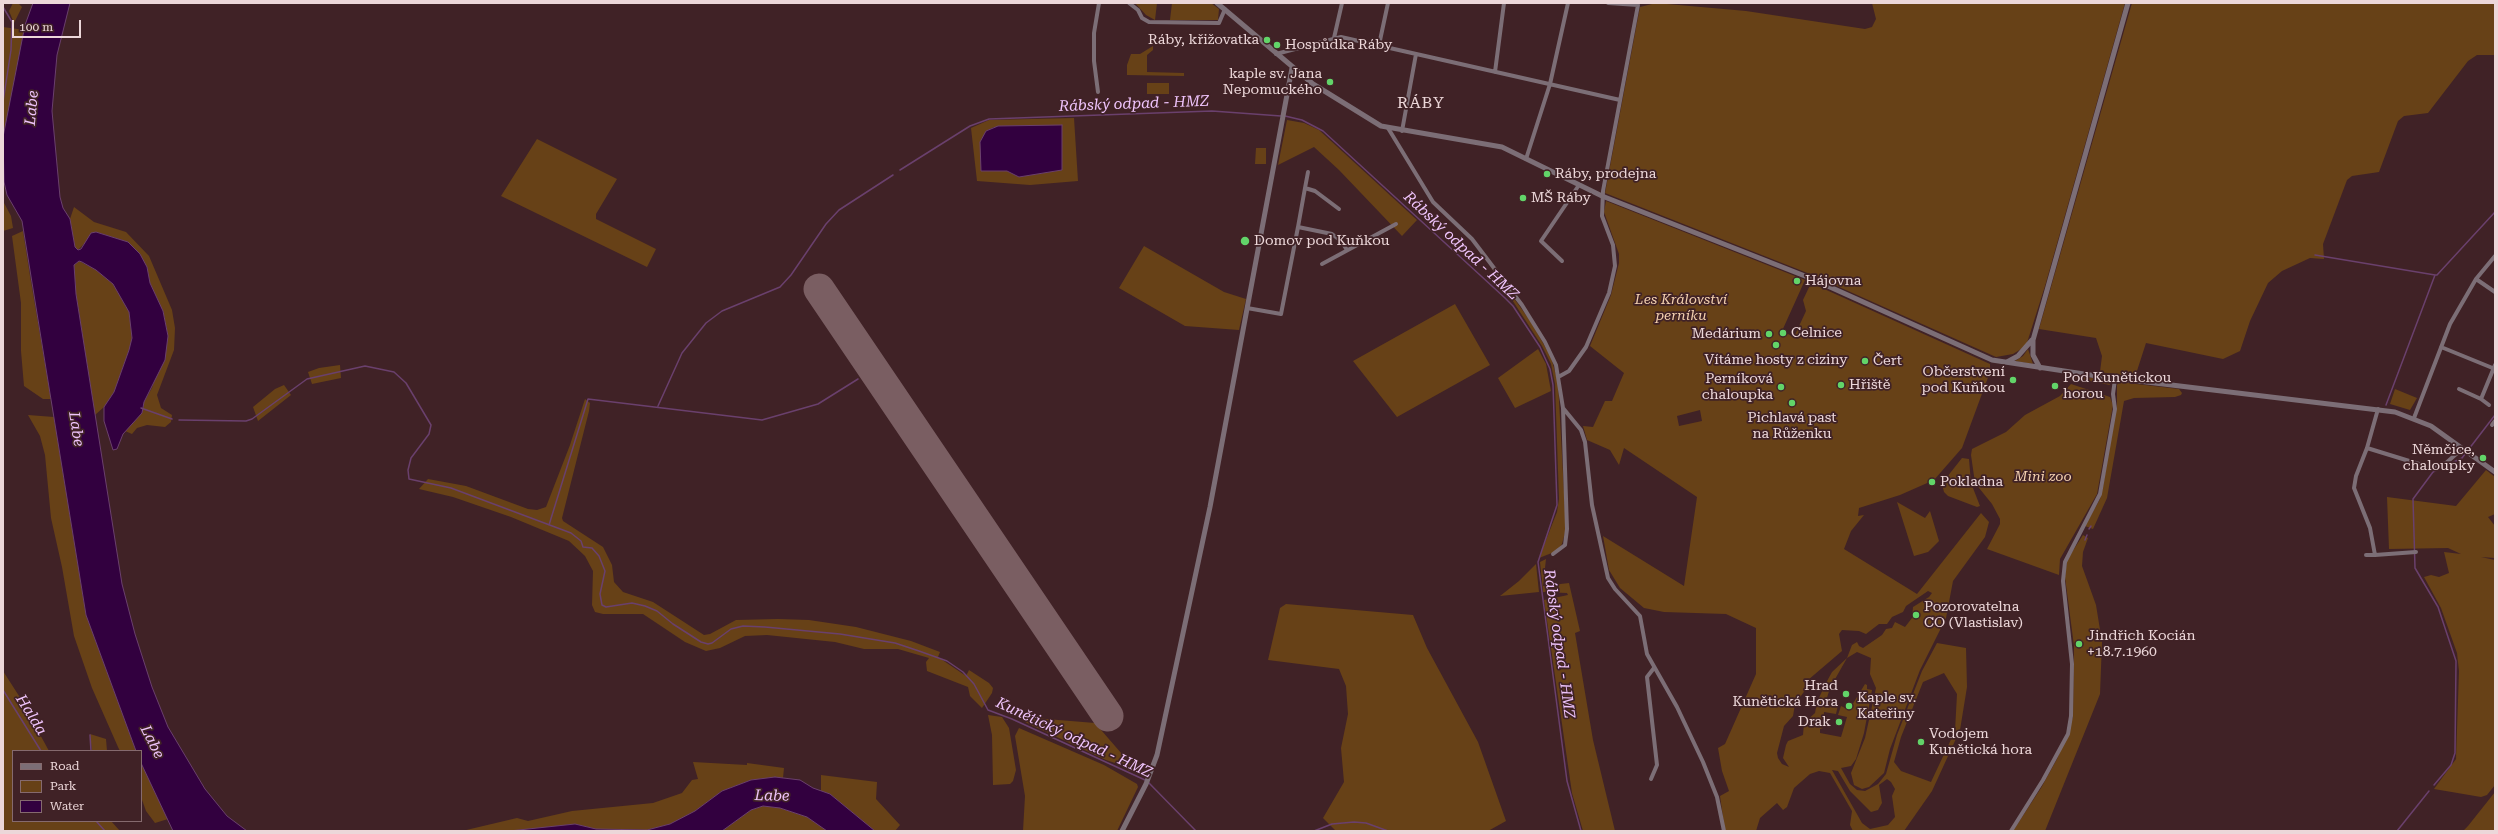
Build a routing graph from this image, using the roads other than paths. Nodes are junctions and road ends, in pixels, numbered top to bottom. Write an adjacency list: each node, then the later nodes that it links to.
1 (1099, 3): 18 (street)
2 (1129, 3): 10 (street)
3 (1217, 3): 10 (street)
4 (1342, 3): 11 (street)
5 (1388, 3): 12 (street)
6 (1504, 3): 16 (street)
7 (1568, 3): 17 (street)
8 (1608, 3): 19 (street)
9 (2128, 3): 37 (street)
10 (1225, 9): 13 (street)
11 (1334, 38): 12 (street); 13 (street)
12 (1378, 44): 14 (street)
13 (1276, 54): 15 (street)
14 (1416, 54): 16 (street); 21 (street)
15 (1292, 68): 20 (street); 36 (street)
16 (1495, 72): 17 (street)
17 (1550, 84): 19 (street); 22 (street)
18 (1098, 92)
19 (1620, 100): 26 (street)
20 (1388, 128): 21 (street); 42 (street)
21 (1402, 131): 22 (street)
22 (1526, 159): 24 (street)
23 (1308, 172): 25 (street)
24 (1579, 185): 26 (street); 32 (street)
25 (1305, 188): 27 (street); 29 (street)
26 (1602, 196): 39 (street); 42 (street)
27 (1339, 209)
28 (1396, 224): 30 (street)
29 (1298, 226): 30 (street); 36 (street)
30 (1347, 250): 33 (street)
31 (2495, 256): 34 (street)
32 (1562, 261)
33 (1322, 264)
34 (2476, 279): 35 (street); 38 (street)
35 (2495, 292)
36 (1247, 308): 61 (street)
37 (2033, 340): 39 (street); 41 (street)
38 (2441, 347): 40 (street); 49 (street)
39 (2007, 362): 41 (street)
40 (2495, 367): 45 (street)
41 (2040, 368): 43 (street)
42 (1560, 376): 47 (street)
43 (2115, 379): 48 (street); 63 (street)
44 (2459, 389): 45 (street)
45 (2481, 399): 46 (street)
46 (2489, 405)
47 (1563, 408): 56 (street); 59 (street)
48 (2378, 409): 49 (street); 52 (street)
49 (2414, 418): 53 (street)
50 (2495, 421): 51 (street)
51 (2492, 425)
52 (2367, 448): 53 (street); 58 (street)
53 (2465, 450): 54 (street)
54 (2495, 472)
55 (2414, 552): 58 (street)
56 (1553, 554)
57 (2366, 555): 58 (street)
58 (2375, 555)
59 (1654, 668): 60 (street); 62 (street)
60 (1651, 779)
61 (1122, 831)
62 (1724, 831)
63 (2011, 831)

